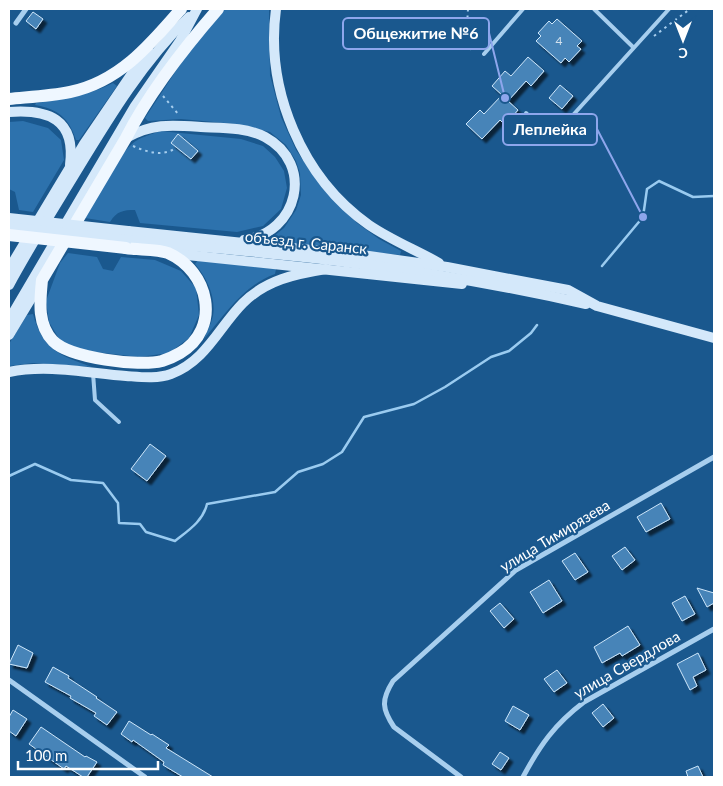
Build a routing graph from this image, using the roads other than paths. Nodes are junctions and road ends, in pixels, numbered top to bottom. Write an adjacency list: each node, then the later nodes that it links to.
1 (26, 9): 9 (street)
2 (181, 9): 10 (main road)
3 (197, 9): 28 (street); 31 (street)
4 (218, 9): 16 (main road)
5 (276, 9): 24 (street)
6 (523, 9): 12 (lane)
7 (594, 9): 11 (lane)
8 (668, 9): 11 (lane)
9 (16, 23)
10 (159, 35): 13 (main road); 17 (street)
11 (633, 47): 15 (lane)
12 (484, 54)
13 (9, 98)
14 (9, 112): 17 (street)
15 (526, 113)
16 (125, 140): 22 (street); 27 (main road)
17 (69, 167): 25 (street)
18 (9, 218): 21 (street, bridge)
19 (9, 227): 21 (street, объезд г. Саранск, bridge)
20 (9, 235): 21 (main road, bridge)
21 (127, 240): 22 (street); 23 (main road); 29 (street, объезд г. Саранск)
22 (231, 242): 24 (street)
23 (167, 252): 26 (street); 27 (main road)
24 (447, 266): 30 (street)
25 (9, 269)
26 (326, 269): 29 (street); 35 (street)
27 (42, 280): 32 (street)
28 (9, 285)
29 (505, 286): 30 (street, объезд г. Саранск)
30 (597, 306): 33 (street)
31 (9, 320)
32 (9, 335)
33 (714, 338)
34 (9, 372): 35 (street)
35 (93, 373): 36 (lane)
36 (119, 422)
37 (714, 457): 41 (street, улица Тимирязева)
38 (714, 629): 42 (street, улица Свердлова)
39 (9, 680): 40 (street)
40 (144, 777)
41 (461, 777)
42 (524, 777)

